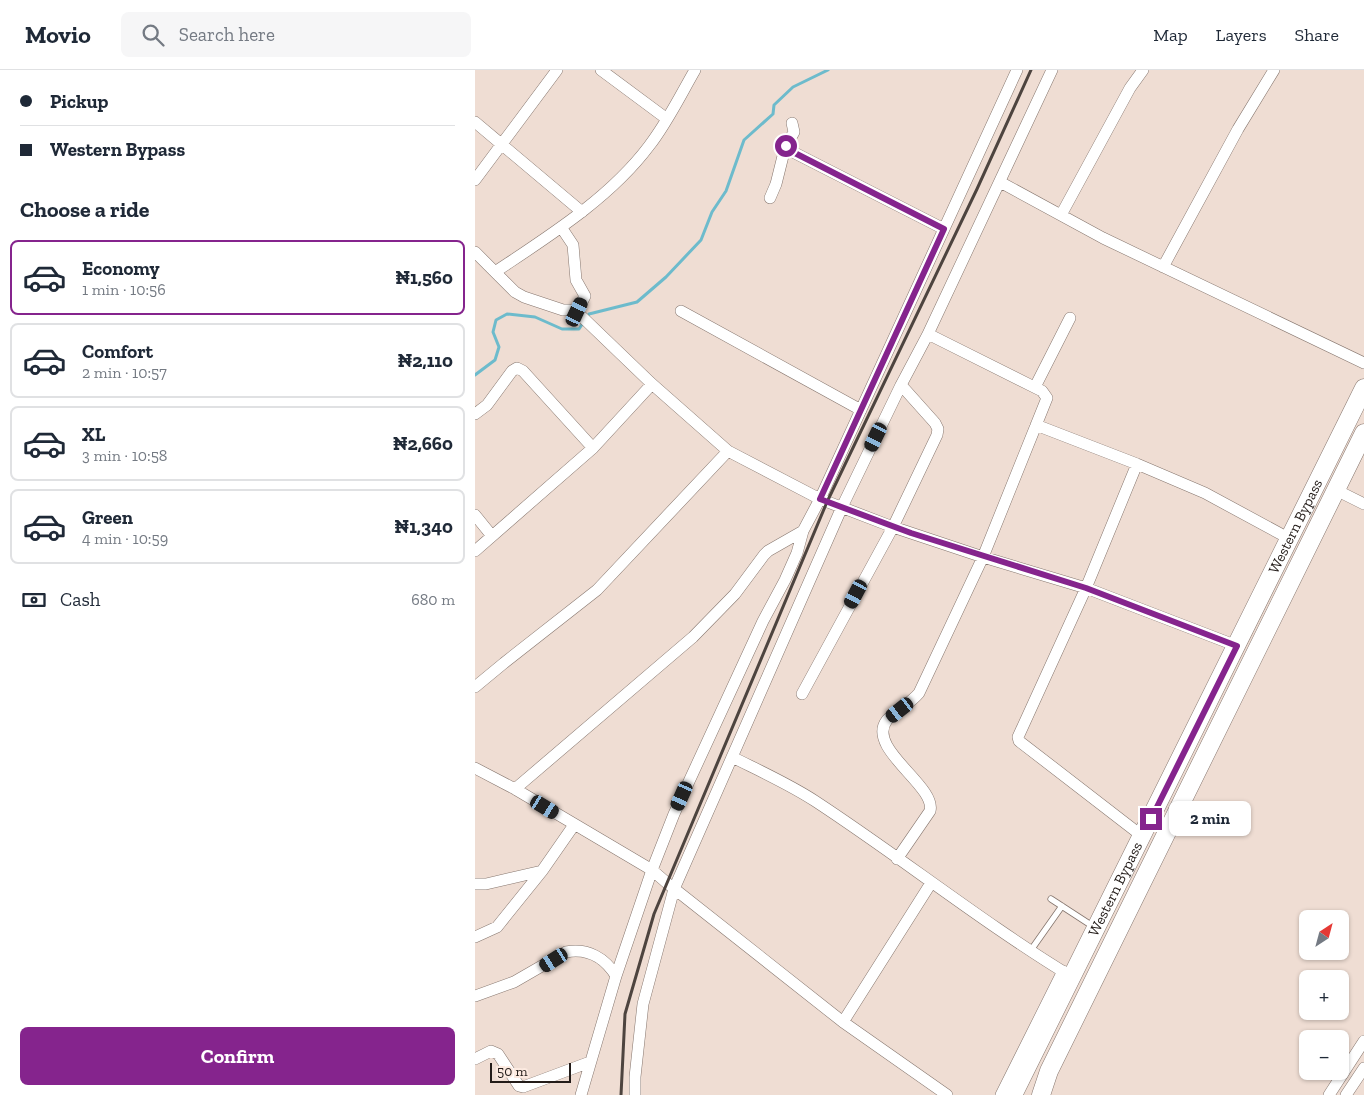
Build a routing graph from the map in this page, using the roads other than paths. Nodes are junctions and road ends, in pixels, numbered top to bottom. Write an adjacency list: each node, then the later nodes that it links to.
1 (557, 70): 11 (street)
2 (601, 70): 8 (street)
3 (695, 70): 8 (street)
4 (1017, 70): 19 (street)
5 (1053, 70): 14 (street)
6 (1143, 70): 17 (street)
7 (1274, 70): 21 (street)
8 (667, 119): 16 (street)
9 (475, 122): 11 (street)
10 (793, 123): 12 (street)
11 (501, 143): 13 (street); 16 (street)
12 (785, 148): 15 (street); 19 (street)
13 (475, 180)
14 (1000, 182): 17 (street); 26 (street)
15 (771, 198)
16 (582, 212): 18 (street)
17 (1061, 215): 21 (street)
18 (561, 227): 22 (street); 24 (street)
19 (944, 229): 32 (street)
20 (475, 252): 22 (street)
21 (1163, 266): 27 (street)
22 (495, 272): 24 (street)
23 (681, 311): 32 (street)
24 (577, 312): 28 (street)
25 (1070, 318): 30 (street)
26 (928, 334): 29 (street); 30 (street)
27 (1364, 363)
28 (652, 384): 36 (street); 37 (street)
29 (901, 385): 42 (street); 44 (street)
30 (1035, 387): 34 (street)
31 (1364, 388): 47 (main road, Western Bypass)
32 (861, 410): 40 (street)
33 (475, 414): 36 (street)
34 (1036, 425): 38 (street); 49 (street)
35 (1364, 433): 39 (main road, Western Bypass)
36 (593, 448): 46 (street)
37 (729, 451): 40 (street); 52 (street)
38 (1137, 464): 47 (street); 50 (street)
39 (1336, 490): 41 (street); 84 (main road, Western Bypass)
40 (820, 499): 42 (street); 45 (street)
41 (1364, 504)
42 (842, 507): 44 (street); 54 (street)
43 (475, 515): 46 (street)
44 (893, 526): 49 (street); 53 (street)
45 (803, 531): 56 (street); 60 (street)
46 (492, 536): 48 (street)
47 (1290, 539): 51 (main road, Western Bypass)
48 (475, 551)
49 (983, 557): 50 (street); 59 (street)
50 (1086, 588): 51 (street); 58 (street)
51 (1237, 646): 58 (main road, Western Bypass)
52 (475, 687)
53 (802, 694)
54 (732, 757): 59 (street); 64 (street)
55 (475, 768): 56 (street)
56 (515, 789): 57 (street)
57 (574, 825): 60 (street); 61 (street)
58 (1142, 836): 67 (main road, Western Bypass)
59 (897, 859): 62 (street)
60 (652, 870): 64 (street); 71 (street)
61 (542, 871): 63 (street); 68 (street)
62 (931, 883): 69 (street); 73 (street)
63 (475, 884)
64 (674, 889): 73 (street); 80 (street)
65 (1051, 899): 66 (lane)
66 (1062, 906): 67 (lane); 69 (lane)
67 (1096, 928): 70 (main road, Western Bypass)
68 (475, 937)
69 (1031, 950): 70 (street)
70 (1067, 974): 82 (street); 83 (main road, Western Bypass)
71 (616, 976): 72 (street); 76 (street)
72 (475, 996)
73 (843, 1022): 81 (street)
74 (1364, 1041): 85 (street)
75 (475, 1059): 76 (street)
76 (590, 1062): 79 (street)
77 (1364, 1068): 78 (street)
78 (1360, 1078): 86 (street)
79 (581, 1095)
80 (635, 1095)
81 (947, 1095)
82 (1001, 1095)
83 (1013, 1095)
84 (1041, 1095)
85 (1329, 1095)
86 (1346, 1095)

